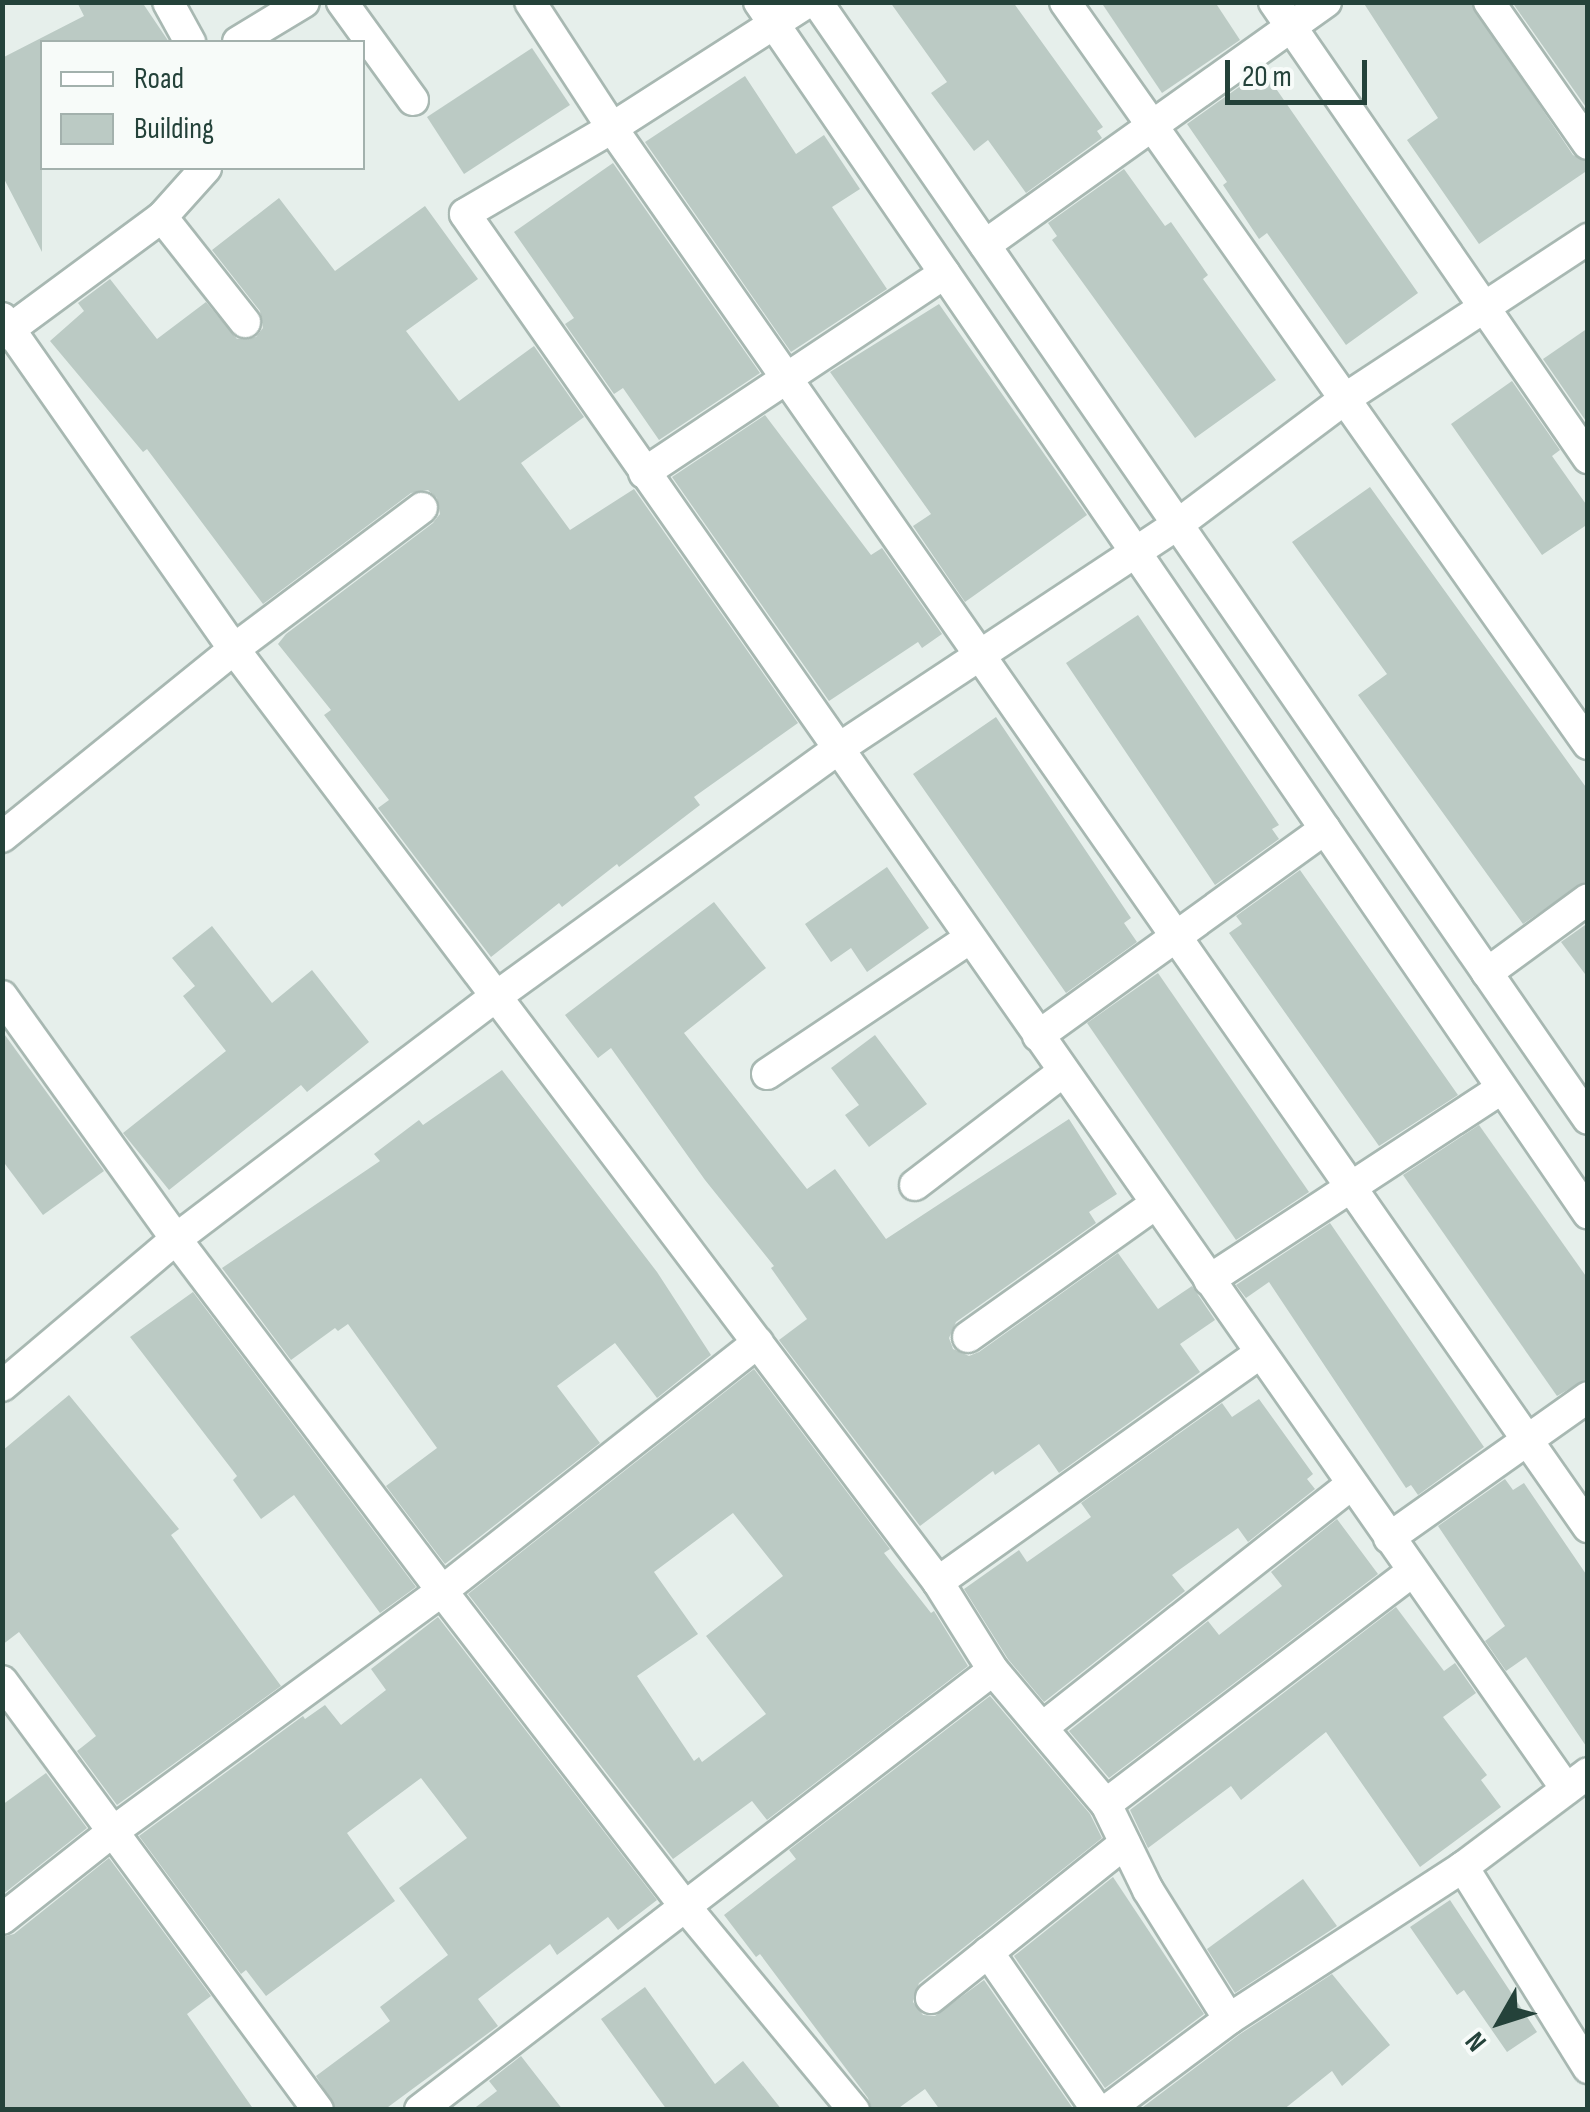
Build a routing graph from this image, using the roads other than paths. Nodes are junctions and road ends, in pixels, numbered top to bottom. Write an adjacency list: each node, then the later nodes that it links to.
1 (168, 2): 13 (street)
2 (304, 2): 14 (street)
3 (342, 2): 15 (street)
4 (530, 2): 17 (street)
5 (808, 2): 11 (street)
6 (817, 2): 22 (street)
7 (1065, 2): 16 (street)
8 (1274, 2): 12 (street)
9 (1326, 2): 12 (street)
10 (1489, 2): 18 (street)
11 (767, 14): 17 (street); 23 (street)
12 (1292, 28): 16 (street); 24 (street)
13 (189, 40)
14 (241, 40)
15 (413, 100)
16 (1153, 127): 22 (street); 28 (street)
17 (612, 128): 27 (street); 30 (street)
18 (1588, 144)
19 (204, 170): 20 (street)
20 (162, 217): 25 (street); 26 (street)
21 (1588, 239): 24 (street)
22 (985, 245): 32 (street)
23 (945, 274): 27 (street); 33 (street)
24 (1483, 308): 28 (street); 29 (street)
25 (245, 322)
26 (5, 327): 34 (street)
27 (787, 380): 30 (street); 35 (street)
28 (1346, 398): 32 (street); 36 (street)
29 (1588, 458)
30 (644, 473): 37 (street)
31 (422, 508): 34 (street)
32 (1177, 524): 33 (street); 43 (street)
33 (1134, 551): 35 (street); 38 (street)
34 (234, 649): 39 (street); 45 (street)
35 (982, 658): 37 (street); 42 (street)
36 (1585, 734)
37 (838, 750): 41 (street); 45 (street)
38 (1325, 829): 42 (street); 49 (street)
39 (2, 837)
40 (1588, 899): 43 (street)
41 (970, 938): 46 (street); 48 (street)
42 (1177, 938): 46 (street); 52 (street)
43 (1487, 973): 50 (street)
44 (2, 996): 55 (street)
45 (494, 998): 55 (street); 58 (street)
46 (1038, 1036): 47 (street)
47 (1063, 1072): 51 (street); 53 (street)
48 (768, 1074)
49 (1502, 1088): 52 (street); 54 (street)
50 (1588, 1119)
51 (915, 1186)
52 (1350, 1187): 56 (street); 62 (street)
53 (1155, 1204): 56 (street); 57 (street)
54 (1588, 1213)
55 (176, 1239): 60 (street); 68 (street)
56 (1209, 1280): 59 (street)
57 (968, 1336)
58 (758, 1342): 67 (street); 68 (street)
59 (1260, 1353): 63 (street); 67 (street)
60 (2, 1386)
61 (1588, 1397): 62 (street)
62 (1528, 1442): 64 (street); 65 (street)
63 (1352, 1484): 65 (street); 71 (street)
64 (1588, 1527)
65 (1390, 1538): 66 (street)
66 (1413, 1571): 72 (street); 73 (street)
67 (938, 1582): 69 (street)
68 (442, 1591): 74 (street); 77 (street)
69 (993, 1670): 71 (street); 77 (street)
70 (2, 1681): 74 (street)
71 (1043, 1726): 73 (street)
72 (1577, 1781): 76 (street)
73 (1106, 1804): 75 (street)
74 (111, 1832): 78 (street); 83 (street)
75 (1125, 1843): 79 (street); 81 (street)
76 (1463, 1867): 81 (street); 82 (street)
77 (685, 1906): 84 (street); 85 (street)
78 (2, 1919)
79 (988, 1952): 80 (street); 86 (street)
80 (931, 1998)
81 (1229, 2018): 87 (street)
82 (1588, 2068)
83 (318, 2110)
84 (420, 2110)
85 (854, 2110)
86 (1097, 2110)
87 (1107, 2110)

